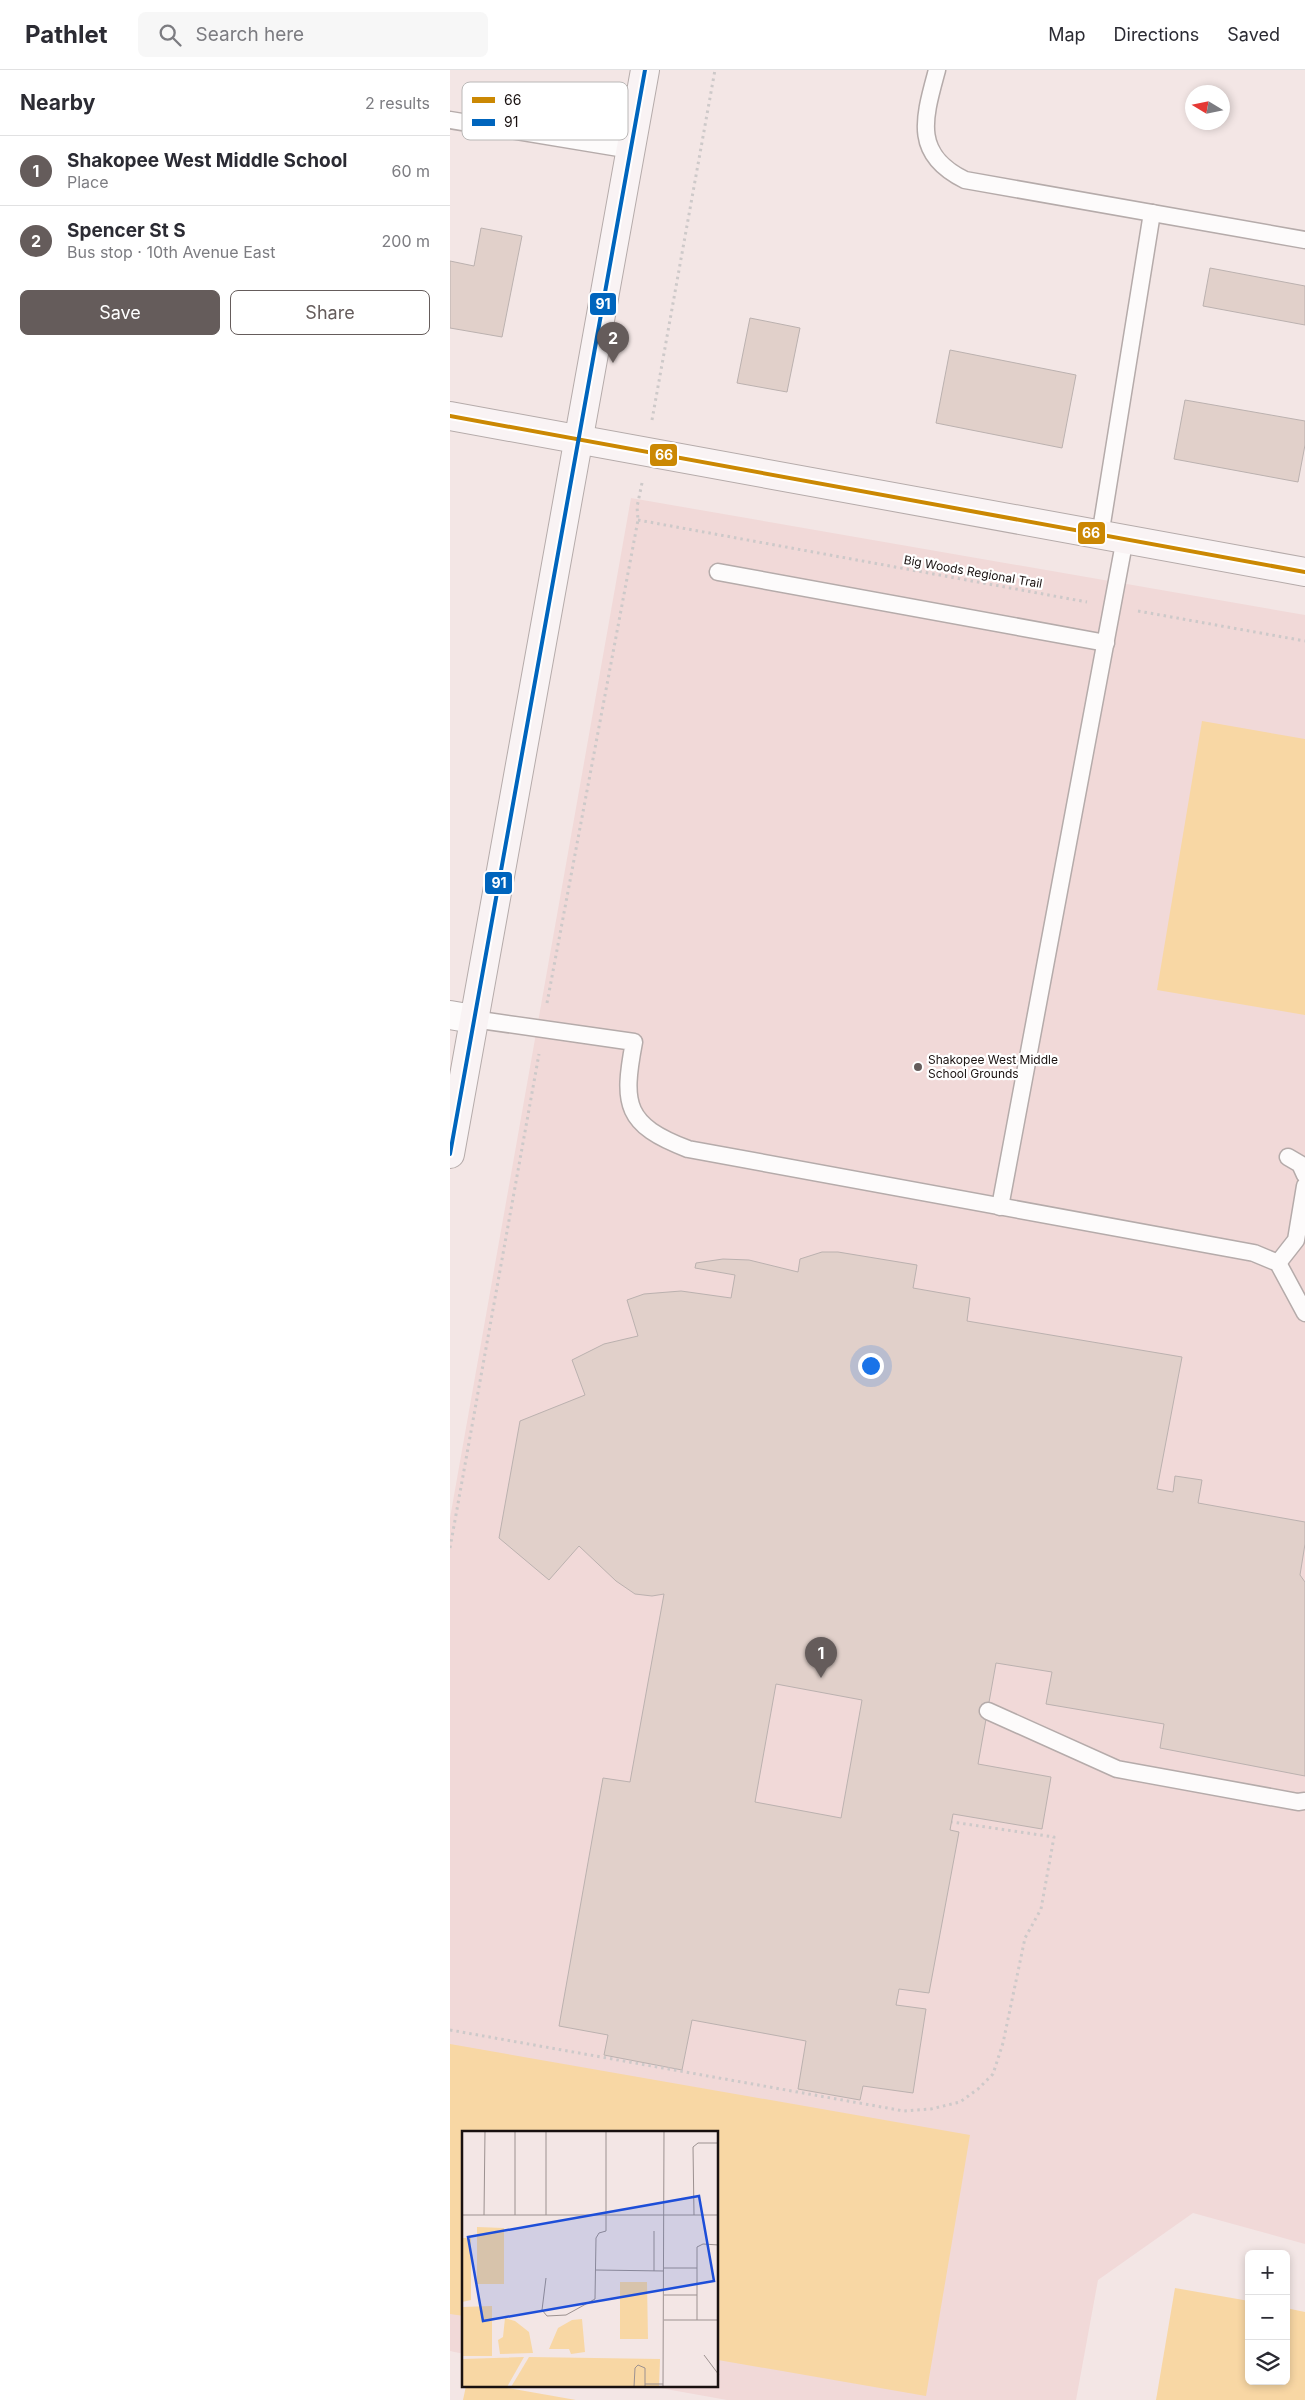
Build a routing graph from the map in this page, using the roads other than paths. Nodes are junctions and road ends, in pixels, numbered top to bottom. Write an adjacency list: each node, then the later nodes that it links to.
1 (645, 70): 4 (main road)
2 (937, 70): 5 (lane)
3 (571, 140): 4 (lane)
4 (631, 150): 8 (main road)
5 (1152, 213): 6 (lane); 9 (lane)
6 (1305, 240)
7 (450, 416): 8 (main road)
8 (579, 439): 9 (main road); 13 (main road)
9 (1112, 537): 11 (main road); 12 (lane)
10 (718, 572): 12 (lane)
11 (1305, 572)
12 (1106, 643): 18 (lane)
13 (462, 1017): 14 (main road); 18 (lane)
14 (450, 1154)
15 (1288, 1157): 16 (lane)
16 (1305, 1175)
17 (1305, 1186): 19 (lane)
18 (1000, 1207): 19 (lane)
19 (1278, 1263): 20 (lane)
20 (1305, 1313)
21 (988, 1711): 22 (lane)
22 (1305, 1802)

